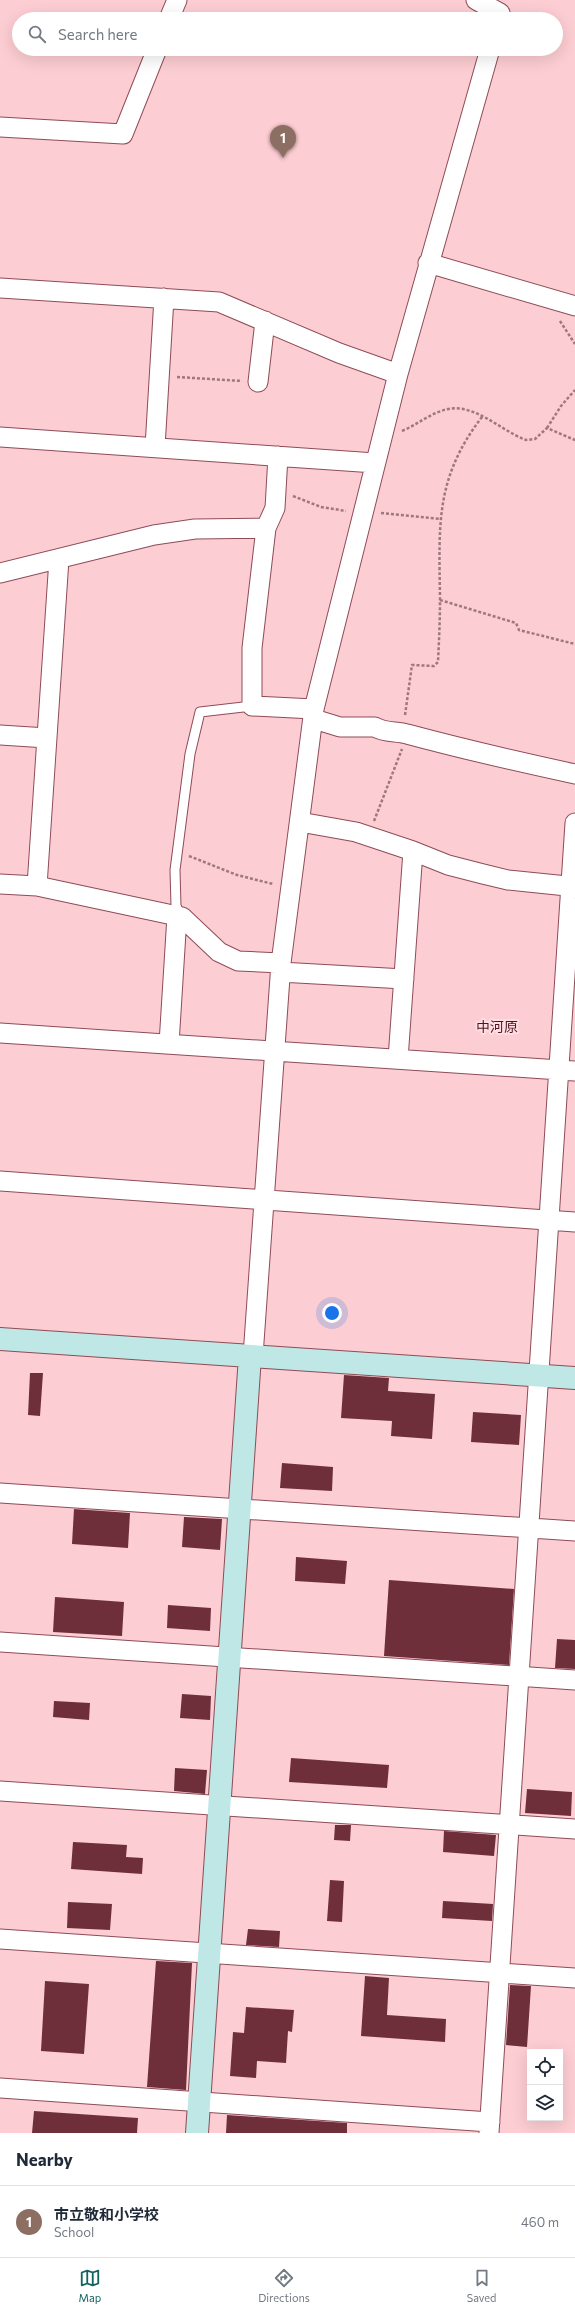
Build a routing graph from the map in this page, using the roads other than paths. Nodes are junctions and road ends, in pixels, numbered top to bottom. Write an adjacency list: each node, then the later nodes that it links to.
1 (177, 0): 4 (street)
2 (476, 0): 3 (street)
3 (501, 11)
4 (172, 12)
5 (154, 56): 7 (street)
6 (488, 56): 8 (street)
7 (0, 127)
8 (428, 263): 11 (street); 13 (street)
9 (0, 288): 10 (street)
10 (164, 298): 12 (street); 16 (street)
11 (575, 306)
12 (265, 322): 13 (street); 14 (street)
13 (398, 374): 18 (street)
14 (258, 382)
15 (0, 437): 16 (street)
16 (155, 447): 17 (street)
17 (278, 456): 18 (street); 19 (street)
18 (375, 462): 23 (street)
19 (266, 528): 20 (street); 22 (street)
20 (59, 559): 21 (street); 25 (street)
21 (0, 573)
22 (252, 706): 23 (street); 33 (lane)
23 (314, 714): 26 (street); 27 (street)
24 (0, 735): 25 (street)
25 (47, 738): 31 (street)
26 (575, 774)
27 (300, 822): 29 (street); 35 (street)
28 (575, 823): 32 (street)
29 (413, 851): 32 (street); 36 (street)
30 (0, 884): 31 (street)
31 (37, 886): 33 (street)
32 (571, 890): 34 (street)
33 (180, 917): 35 (street); 38 (street)
34 (572, 921): 41 (street)
35 (281, 967): 36 (street); 39 (street)
36 (404, 979): 40 (street)
37 (0, 1033): 38 (street)
38 (169, 1044): 39 (street)
39 (275, 1051): 40 (street); 43 (street)
40 (398, 1059): 41 (street)
41 (567, 1070): 44 (street)
42 (0, 1181): 43 (street)
43 (264, 1198): 44 (street); 47 (street)
44 (550, 1220): 45 (street); 48 (street)
45 (575, 1222)
46 (0, 1339): 47 (street)
47 (252, 1356): 48 (street); 51 (street)
48 (539, 1375): 49 (street); 52 (street)
49 (575, 1378)
50 (0, 1493): 51 (street)
51 (240, 1509): 52 (street); 55 (street)
52 (529, 1528): 53 (street); 56 (street)
53 (575, 1531)
54 (0, 1642): 55 (street)
55 (230, 1657): 56 (street); 59 (street)
56 (520, 1677): 57 (street); 60 (street)
57 (575, 1680)
58 (0, 1791): 59 (street)
59 (220, 1805): 60 (street); 63 (street)
60 (510, 1824): 61 (street); 64 (street)
61 (575, 1829)
62 (0, 1939): 63 (street)
63 (209, 1953): 64 (street); 67 (street)
64 (500, 1973): 65 (street); 68 (street)
65 (575, 1978)
66 (0, 2088): 67 (street)
67 (199, 2102): 68 (street); 69 (street)
68 (490, 2128)
69 (197, 2133)

